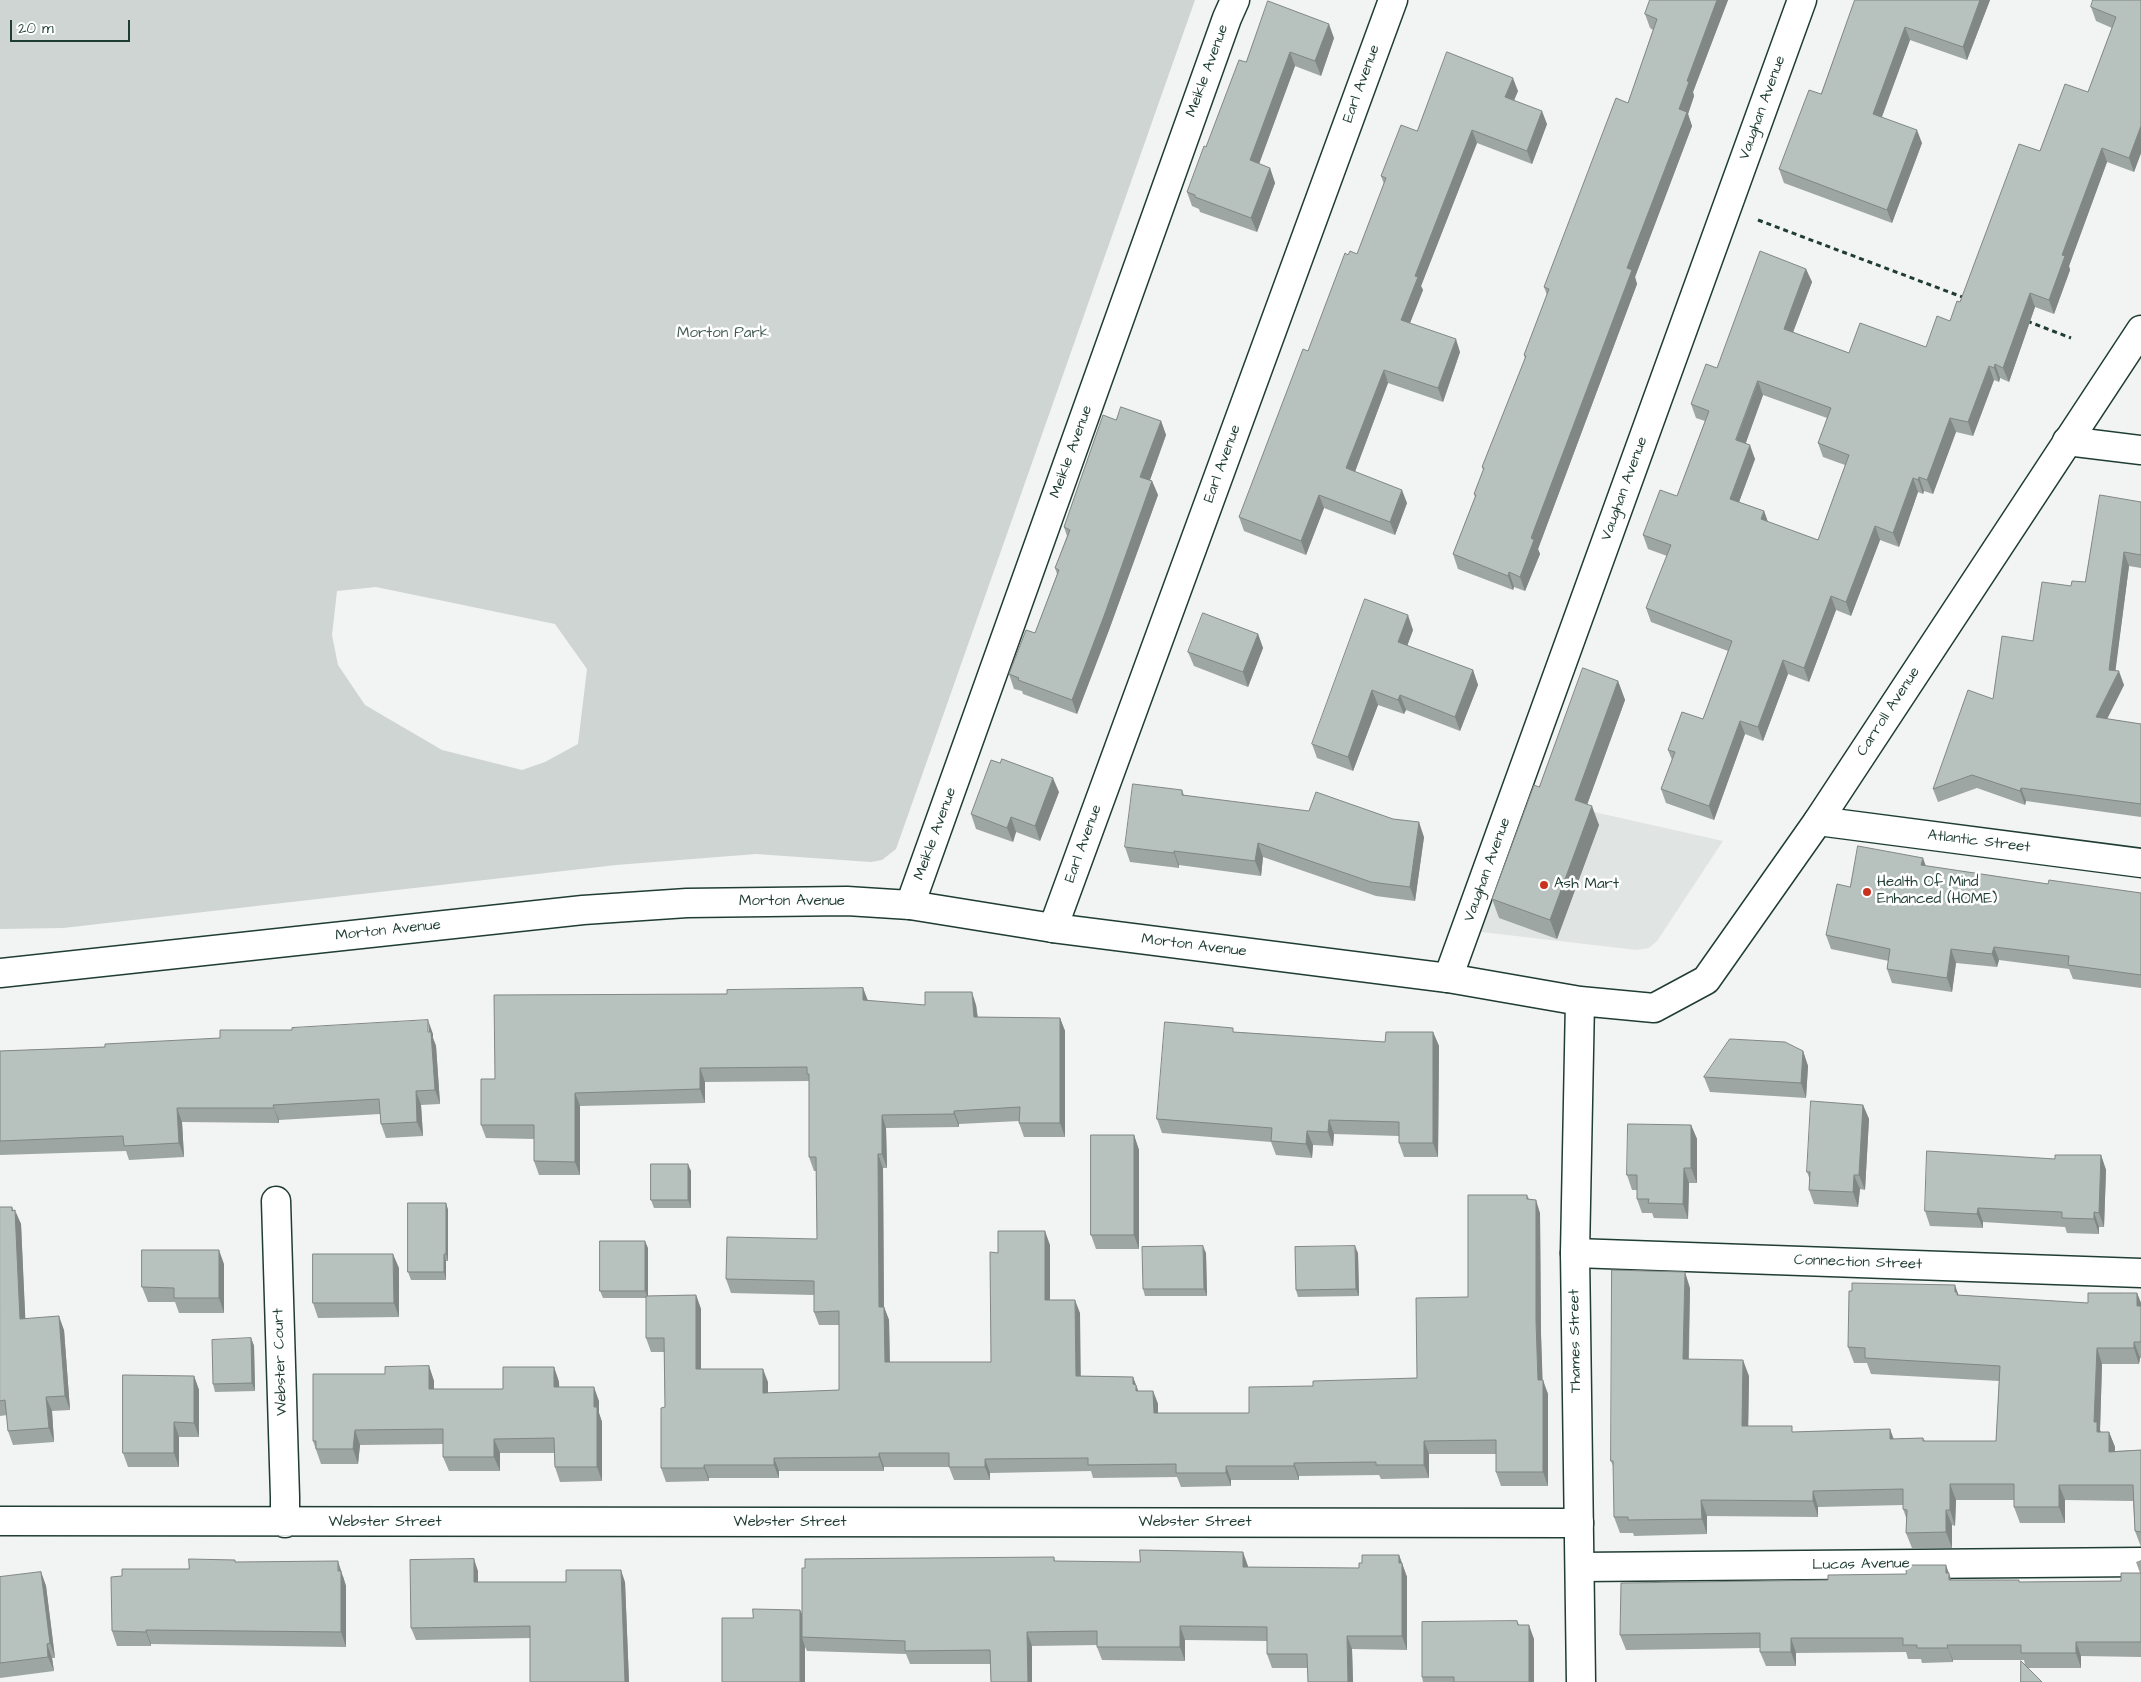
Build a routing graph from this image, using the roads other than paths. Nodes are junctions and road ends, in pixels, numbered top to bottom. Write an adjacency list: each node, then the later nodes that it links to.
1 (1235, 0): 9 (street, Meikle Avenue)
2 (1393, 0): 10 (street, Earl Avenue)
3 (1802, 0): 12 (street, Vaughan Avenue)
4 (2141, 330): 5 (street, Carroll Avenue)
5 (2066, 441): 6 (street); 7 (street, Carroll Avenue)
6 (2141, 450)
7 (1818, 821): 8 (street, Atlantic Street); 13 (street, Carroll Avenue)
8 (2141, 863)
9 (910, 906): 10 (street, Morton Avenue); 11 (street, Morton Avenue)
10 (1053, 928): 12 (street, Morton Avenue)
11 (0, 973)
12 (1448, 978): 13 (street, Morton Avenue)
13 (1580, 1001): 15 (street, Thames Street)
14 (276, 1201): 18 (street, Webster Court)
15 (1575, 1253): 16 (street, Connection Street); 19 (street, Thames Street)
16 (2141, 1273)
17 (0, 1522): 18 (street, Webster Street)
18 (284, 1523): 19 (street, Webster Street)
19 (1579, 1523): 21 (street, Thames Street)
20 (2141, 1562): 21 (street, Lucas Avenue)
21 (1580, 1567): 22 (street, Thames Street)
22 (1581, 1682)

